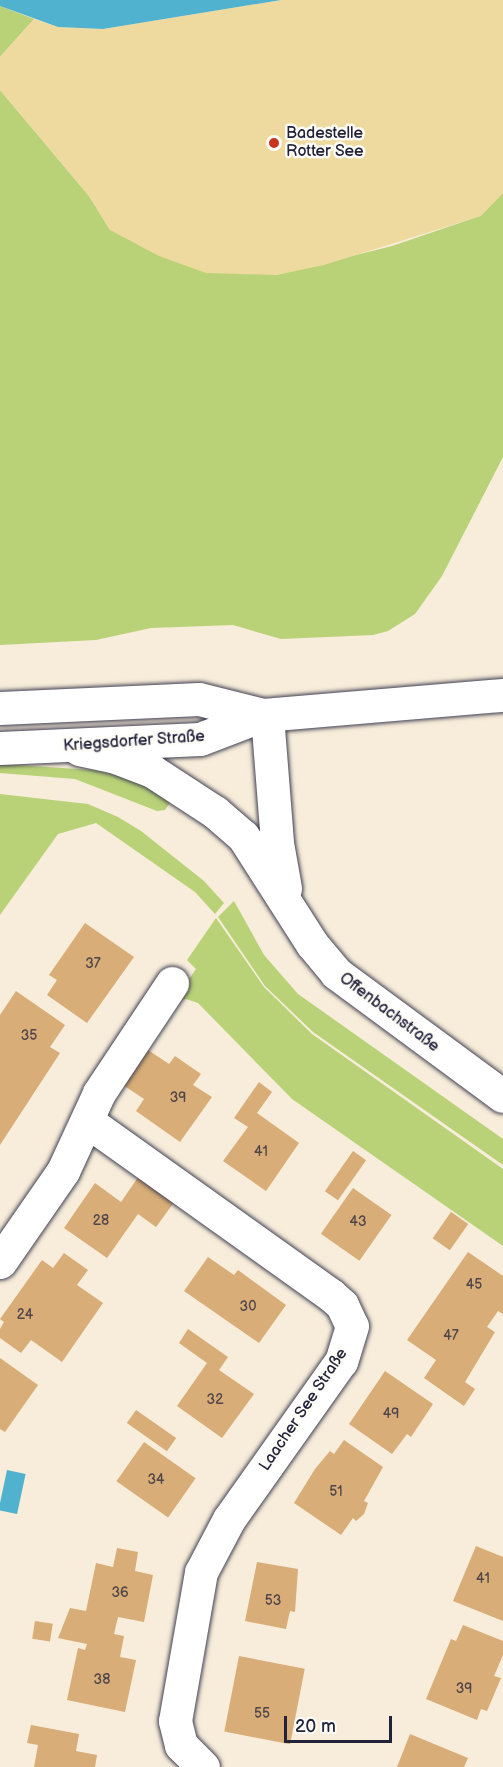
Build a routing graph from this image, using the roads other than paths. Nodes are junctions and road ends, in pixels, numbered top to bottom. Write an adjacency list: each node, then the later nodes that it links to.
1 (503, 695): 3 (street, Kriegsdorfer Straße)
2 (0, 708): 3 (street, Kriegsdorfer Straße)
3 (265, 715): 4 (street, Kriegsdorfer Straße); 6 (street, Offenbachstraße)
4 (68, 747): 5 (street, Kriegsdorfer Straße); 6 (street, Offenbachstraße)
5 (0, 748)
6 (295, 912): 8 (street, Offenbachstraße)
7 (172, 983): 9 (street)
8 (503, 1096)
9 (87, 1121): 10 (street); 11 (street, Laacher See Straße)
10 (0, 1262)
11 (203, 1767)

